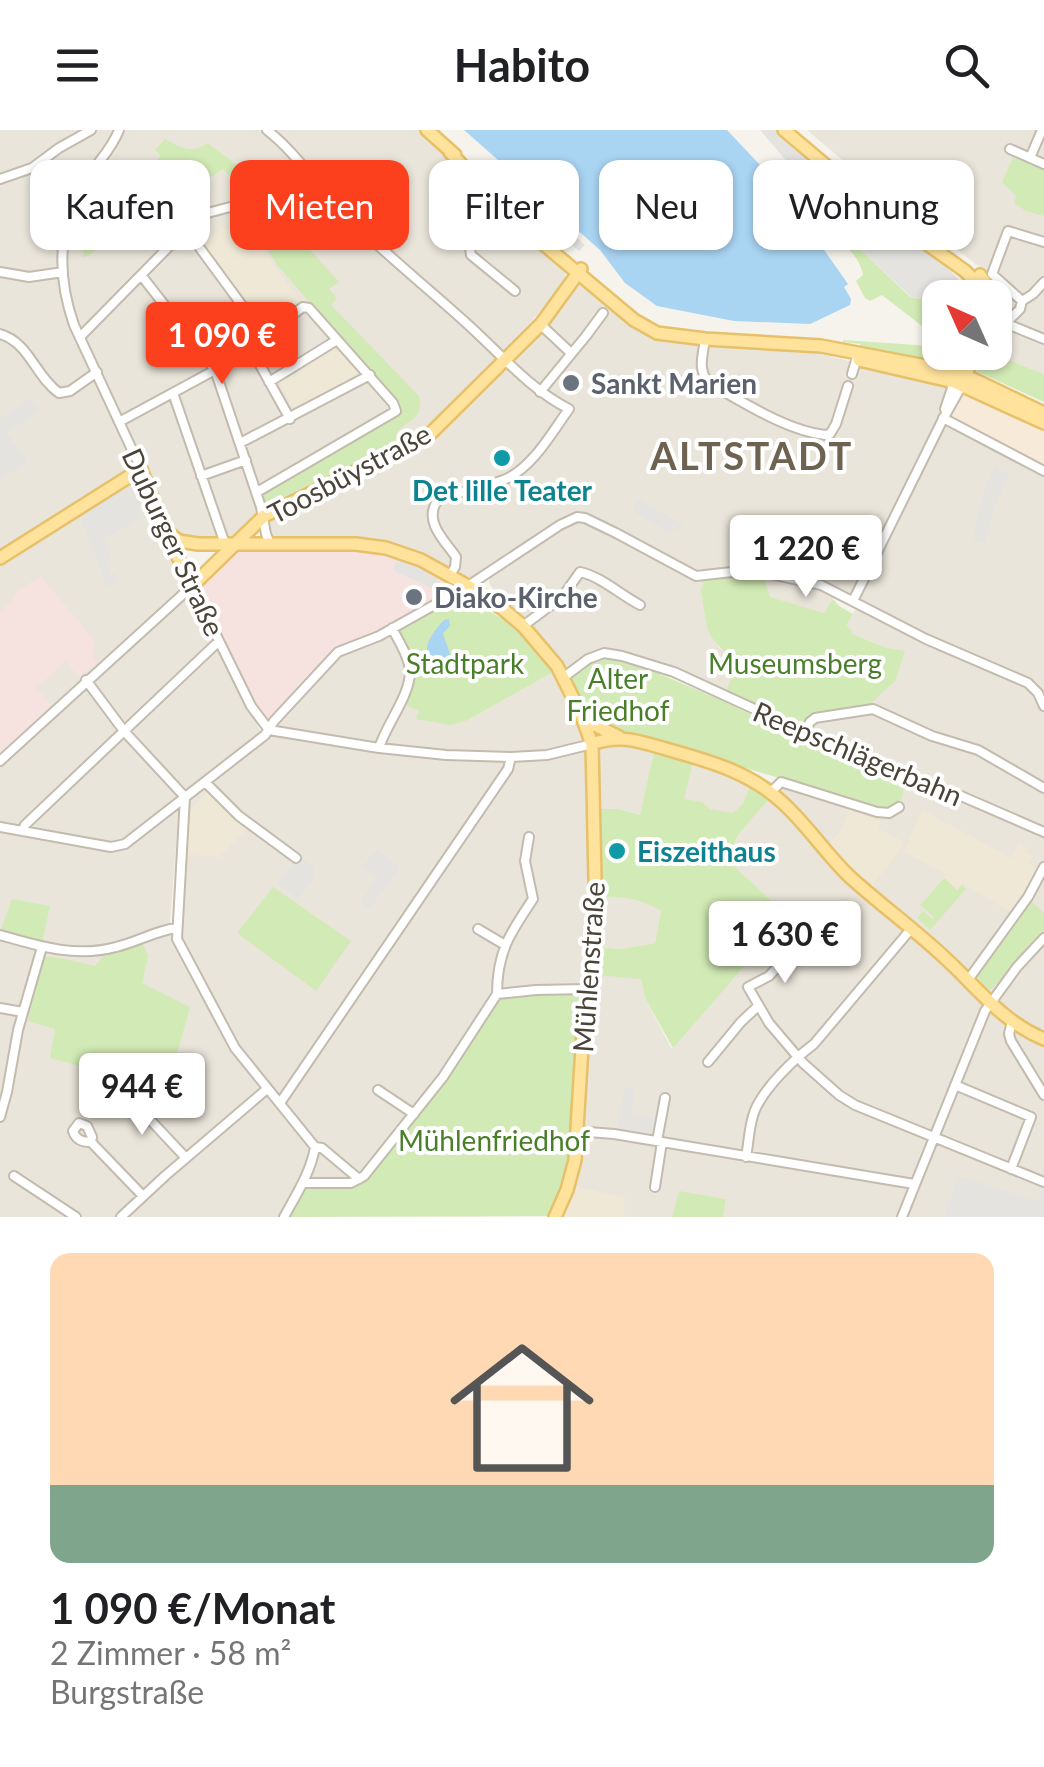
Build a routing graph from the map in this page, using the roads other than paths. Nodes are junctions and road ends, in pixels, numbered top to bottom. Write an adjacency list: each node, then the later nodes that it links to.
1 (91, 130): 14 (street)
2 (119, 130): 23 (street, Duburger Straße)
3 (427, 130): 9 (main road)
4 (784, 130): 25 (main road)
5 (794, 130): 26 (main road)
6 (1042, 130): 10 (street)
7 (273, 132): 11 (street)
8 (1010, 149): 10 (street)
9 (450, 152): 12 (main road); 21 (main road)
10 (1030, 158): 13 (street)
11 (300, 160)
12 (456, 160)
13 (1044, 164)
14 (0, 179)
15 (1044, 242): 29 (street)
16 (166, 250): 24 (street)
17 (201, 250): 35 (street)
18 (383, 250): 43 (street)
19 (469, 250): 28 (street)
20 (548, 250): 21 (main road)
21 (579, 271): 32 (main road, Toosbüystraße); 38 (main road)
22 (0, 272): 23 (street)
23 (63, 272): 36 (street, Duburger Straße)
24 (141, 276): 36 (street); 44 (street)
25 (974, 280)
26 (983, 280)
27 (1044, 282): 29 (street)
28 (515, 291)
29 (1022, 301): 31 (street)
30 (602, 313): 41 (street)
31 (1012, 318)
32 (539, 322): 41 (street); 43 (main road, Toosbüystraße)
33 (1012, 324): 37 (street)
34 (0, 334): 47 (street)
35 (263, 334): 39 (street); 40 (street)
36 (80, 337): 47 (street, Duburger Straße)
37 (1044, 338)
38 (705, 339): 42 (main road); 52 (street)
39 (338, 340): 49 (street); 51 (street)
40 (249, 345): 44 (street); 51 (street)
41 (571, 353): 53 (street)
42 (858, 356): 48 (street); 50 (main road); 50 (main road)
43 (505, 358): 53 (street); 66 (main road, Toosbüystraße)
44 (214, 370): 54 (street); 60 (street)
45 (962, 370): 50 (main road)
46 (965, 370): 50 (main road)
47 (96, 372): 58 (street, Duburger Straße)
48 (852, 374)
49 (370, 375): 57 (street); 65 (street)
50 (960, 379): 55 (main road); 56 (street); 59 (main road)
51 (270, 382): 57 (street)
52 (848, 386)
53 (540, 392): 73 (street)
54 (173, 393): 58 (street); 64 (street)
55 (1044, 412)
56 (943, 418): 63 (street); 76 (street)
57 (290, 419): 60 (street)
58 (119, 422): 62 (street, Duburger Straße)
59 (1044, 422)
60 (240, 443): 61 (street)
61 (246, 460): 64 (street); 65 (street)
62 (142, 468): 67 (main road, Duburger Straße); 71 (main road)
63 (1044, 471)
64 (201, 476): 69 (street)
65 (257, 492): 66 (street)
66 (264, 516): 69 (main road, Toosbüystraße); 70 (street)
67 (165, 530): 68 (main road); 72 (main road, Duburger Straße)
68 (198, 544): 69 (main road, Mühlenstraße); 72 (main road)
69 (230, 544): 70 (main road, Mühlenstraße); 74 (main road, Toosbüystraße)
70 (270, 544): 73 (main road, Mühlenstraße)
71 (0, 558)
72 (181, 562): 74 (main road, Duburger Straße)
73 (450, 575): 75 (main road, Mühlenstraße)
74 (192, 586): 80 (street, Duburger Straße); 82 (street)
75 (468, 586): 76 (street); 78 (main road, Mühlenstraße); 79 (street)
76 (853, 601): 83 (street)
77 (640, 605): 78 (street)
78 (523, 626): 81 (main road, Mühlenstraße)
79 (392, 628): 85 (street); 90 (street)
80 (219, 641): 85 (street, Duburger Straße); 86 (street)
81 (564, 677): 84 (main road, Mühlenstraße); 87 (street, Reepschlägerbahn)
82 (86, 680): 86 (street); 92 (street)
83 (1044, 706)
84 (583, 719): 88 (main road); 89 (main road, Mühlenstraße)
85 (270, 730): 90 (street); 93 (street)
86 (124, 731): 96 (street); 99 (street)
87 (804, 733): 94 (street); 100 (street, Reepschlägerbahn)
88 (619, 738): 89 (main road); 95 (main road)
89 (592, 744): 91 (street); 113 (main road, Mühlenstraße)
90 (379, 748): 91 (street)
91 (511, 757): 131 (street)
92 (0, 761)
93 (204, 782): 96 (street); 102 (street)
94 (1044, 788)
95 (770, 792): 97 (street); 106 (main road)
96 (185, 797): 99 (street); 104 (street)
97 (899, 807)
98 (0, 827): 99 (street)
99 (22, 830)
100 (1044, 832)
101 (529, 837): 109 (street)
102 (296, 858)
103 (1044, 867): 112 (street)
104 (176, 928): 110 (street); 126 (street)
105 (478, 928): 109 (street)
106 (911, 929): 112 (main road); 121 (street)
107 (0, 936): 110 (street)
108 (1042, 944): 115 (street)
109 (505, 945): 114 (street)
110 (42, 947): 118 (street)
111 (794, 950): 116 (street)
112 (968, 980): 115 (main road)
113 (588, 990): 114 (street); 134 (main road, Mühlenstraße)
114 (498, 994): 132 (street)
115 (989, 1003): 119 (main road); 125 (street)
116 (758, 1006): 121 (street); 122 (street)
117 (0, 1008): 118 (street)
118 (23, 1012): 124 (street)
119 (1012, 1020): 120 (main road); 129 (street)
120 (1044, 1039)
121 (798, 1056): 135 (street); 139 (street)
122 (708, 1062)
123 (0, 1066): 124 (street)
124 (11, 1069): 133 (street)
125 (955, 1085): 135 (street); 141 (street)
126 (267, 1088): 131 (street); 140 (street)
127 (378, 1090): 132 (street)
128 (125, 1093): 140 (street)
129 (1044, 1095)
130 (665, 1098): 137 (street)
131 (280, 1103): 138 (street)
132 (414, 1114): 143 (street)
133 (0, 1117)
134 (576, 1131): 137 (street); 154 (main road, Mühlenstraße)
135 (933, 1136): 141 (street); 146 (street)
136 (91, 1142): 148 (street)
137 (660, 1142): 139 (street); 147 (street)
138 (315, 1147): 143 (street); 145 (street)
139 (746, 1157): 146 (street)
140 (186, 1158): 148 (street)
141 (1011, 1169): 144 (street)
142 (14, 1176): 149 (street)
143 (359, 1178): 145 (street)
144 (1044, 1182)
145 (303, 1183): 153 (street)
146 (914, 1184): 155 (street)
147 (655, 1187)
148 (143, 1196): 152 (street)
149 (61, 1206): 150 (street); 151 (street)
150 (55, 1214)
151 (76, 1217)
152 (121, 1217)
153 (284, 1217)
154 (555, 1217)
155 (902, 1217)

